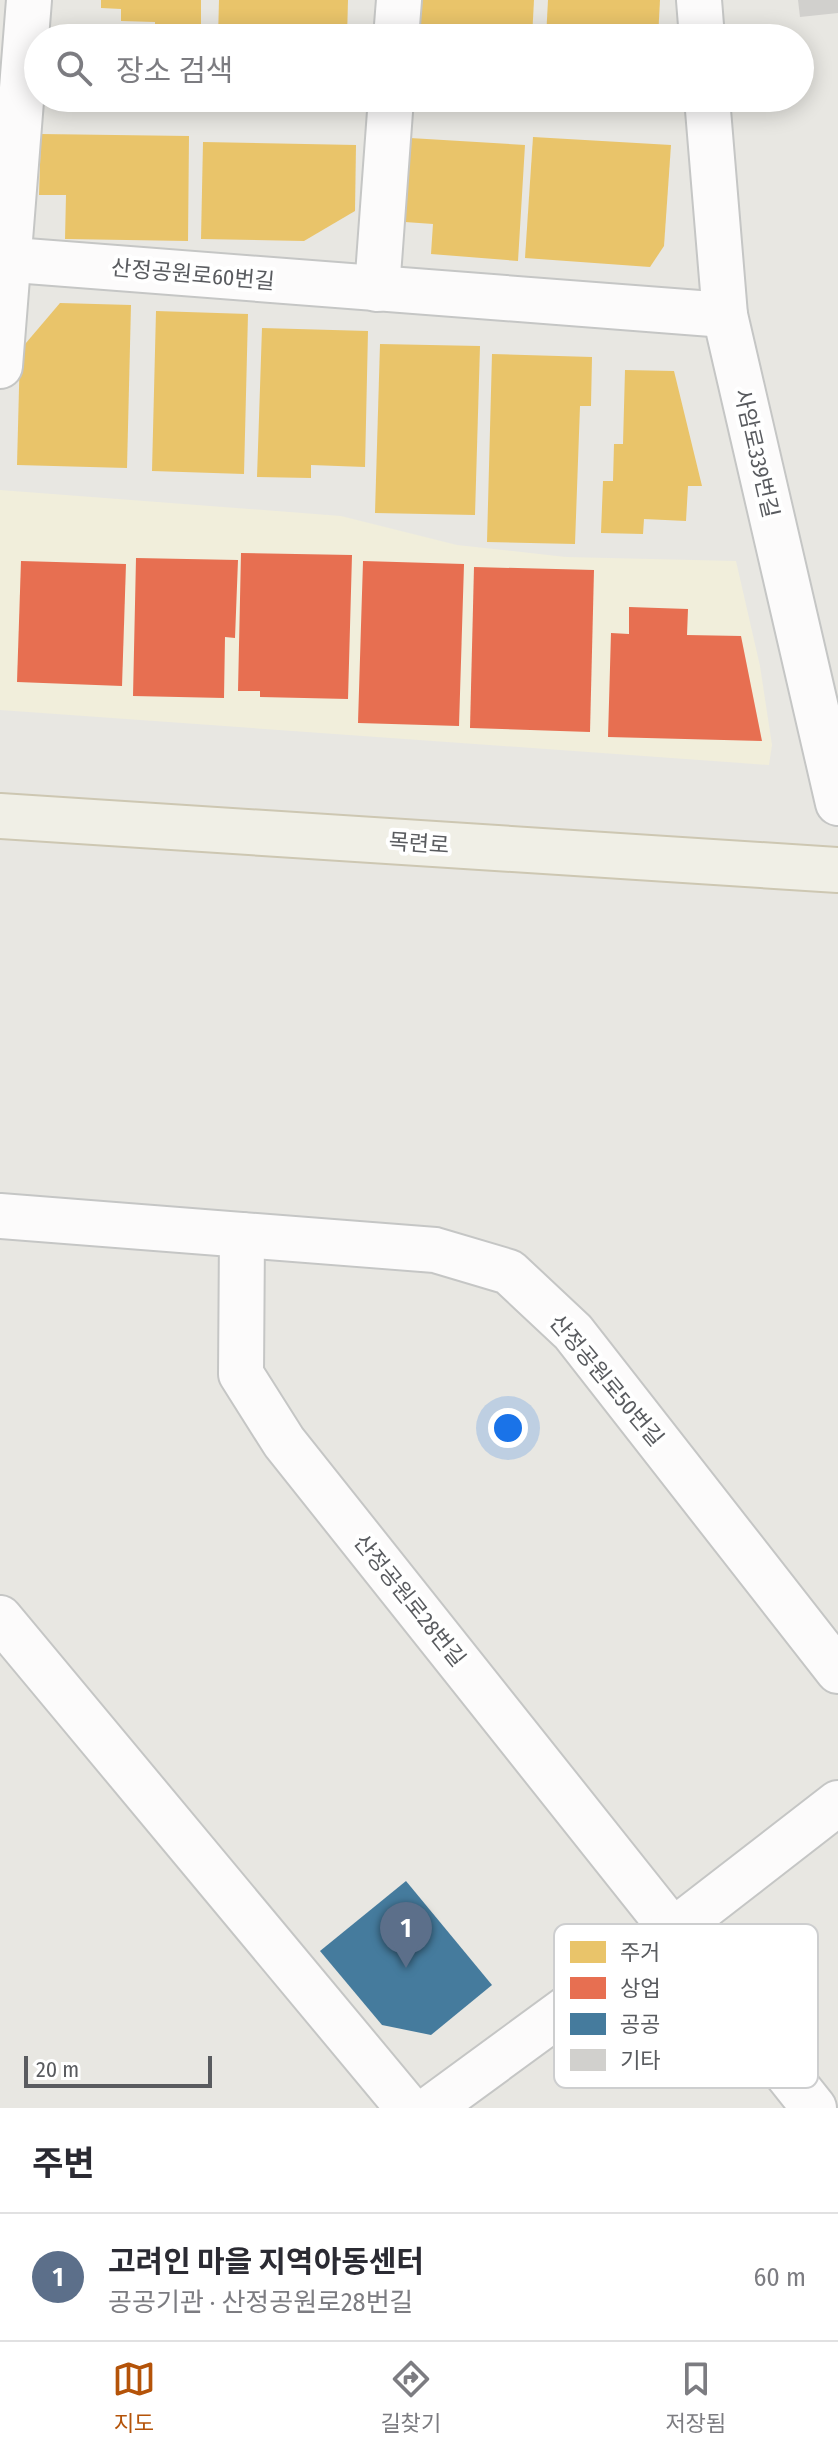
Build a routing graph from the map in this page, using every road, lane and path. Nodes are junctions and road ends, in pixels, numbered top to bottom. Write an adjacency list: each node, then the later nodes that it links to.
1 (29, 0): 4 (street)
2 (399, 0): 5 (street)
3 (699, 0): 6 (street)
4 (27, 24)
5 (397, 24)
6 (701, 24)
7 (24, 54): 10 (street)
8 (390, 112): 11 (street)
9 (708, 112): 12 (street, 사암로339번길)
10 (5, 259): 11 (street, 산정공원로60번길); 13 (street)
11 (377, 289): 12 (street, 산정공원로60번길)
12 (725, 315): 14 (street, 사암로339번길)
13 (0, 366)
14 (838, 803)
15 (0, 816): 16 (main road, 목련로)
16 (838, 870)
17 (0, 1216): 18 (street, 산정공원로50번길)
18 (242, 1235): 20 (street, 산정공원로50번길); 22 (street, 산정공원로28번길)
19 (0, 1618): 26 (street)
20 (838, 1671)
21 (838, 1803): 23 (street)
22 (669, 1924)
23 (682, 1924)
24 (554, 2018): 27 (street)
25 (798, 2088): 28 (street, 산정공원로28번길)
26 (408, 2108)
27 (431, 2108)
28 (814, 2108)

